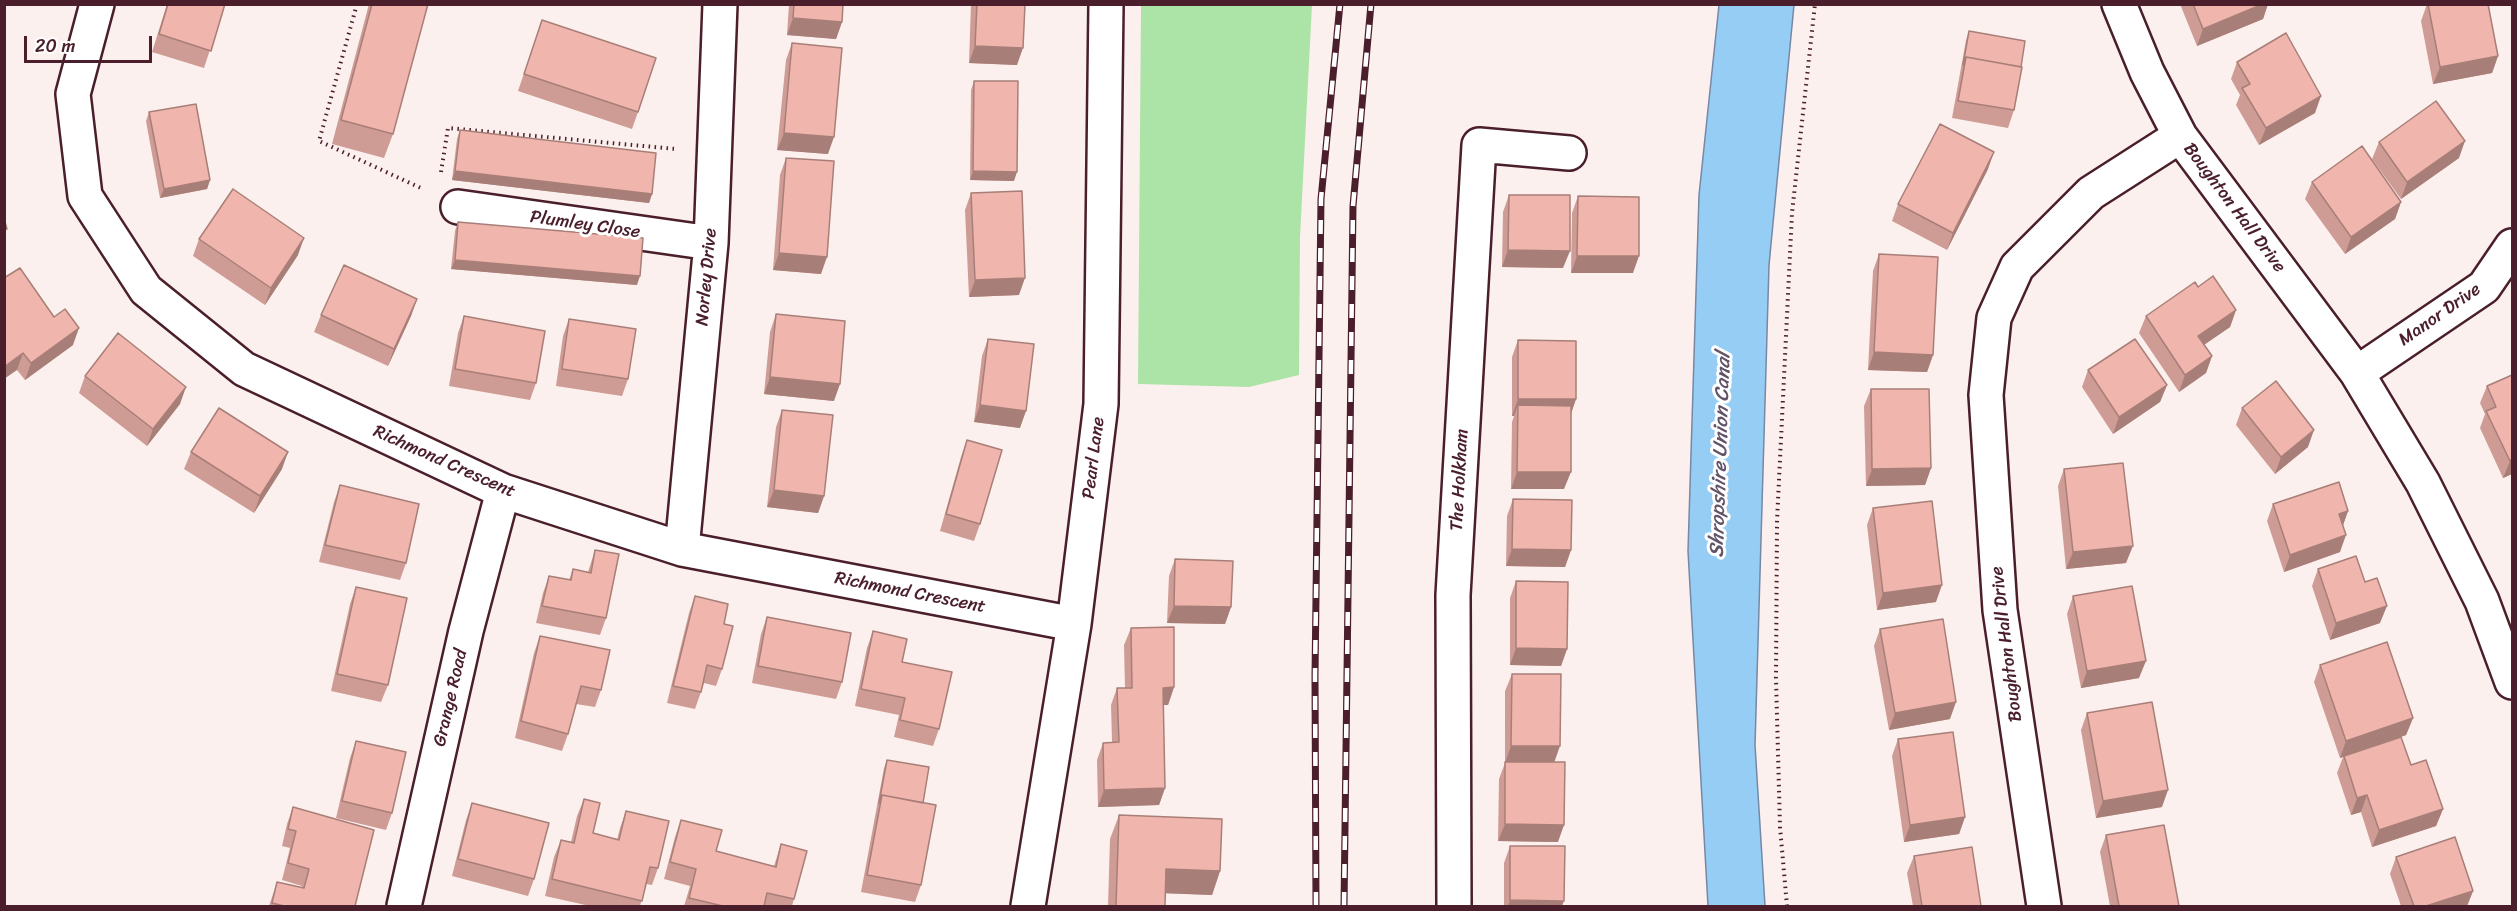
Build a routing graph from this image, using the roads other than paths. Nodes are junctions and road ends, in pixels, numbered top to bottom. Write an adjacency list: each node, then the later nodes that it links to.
1 (97, 4): 11 (street, Richmond Crescent)
2 (720, 4): 8 (street, Norley Drive)
3 (1106, 4): 13 (street, Pearl Lane)
4 (2119, 4): 5 (street)
5 (2180, 136): 10 (street, Boughton Hall Drive); 18 (street, Boughton Hall Drive)
6 (1569, 153): 17 (street, The Holkham)
7 (448, 202): 8 (street, Plumley Close)
8 (711, 243): 12 (street, Norley Drive)
9 (2512, 246): 10 (street, Manor Drive)
10 (2357, 373): 14 (street, Boughton Hall Drive)
11 (503, 491): 12 (street, Richmond Crescent); 15 (street, Grange Road)
12 (682, 549): 13 (street, Richmond Crescent)
13 (1074, 624): 16 (street, Pearl Lane)
14 (2512, 682)
15 (409, 905)
16 (1028, 906)
17 (1454, 906)
18 (2044, 906)

